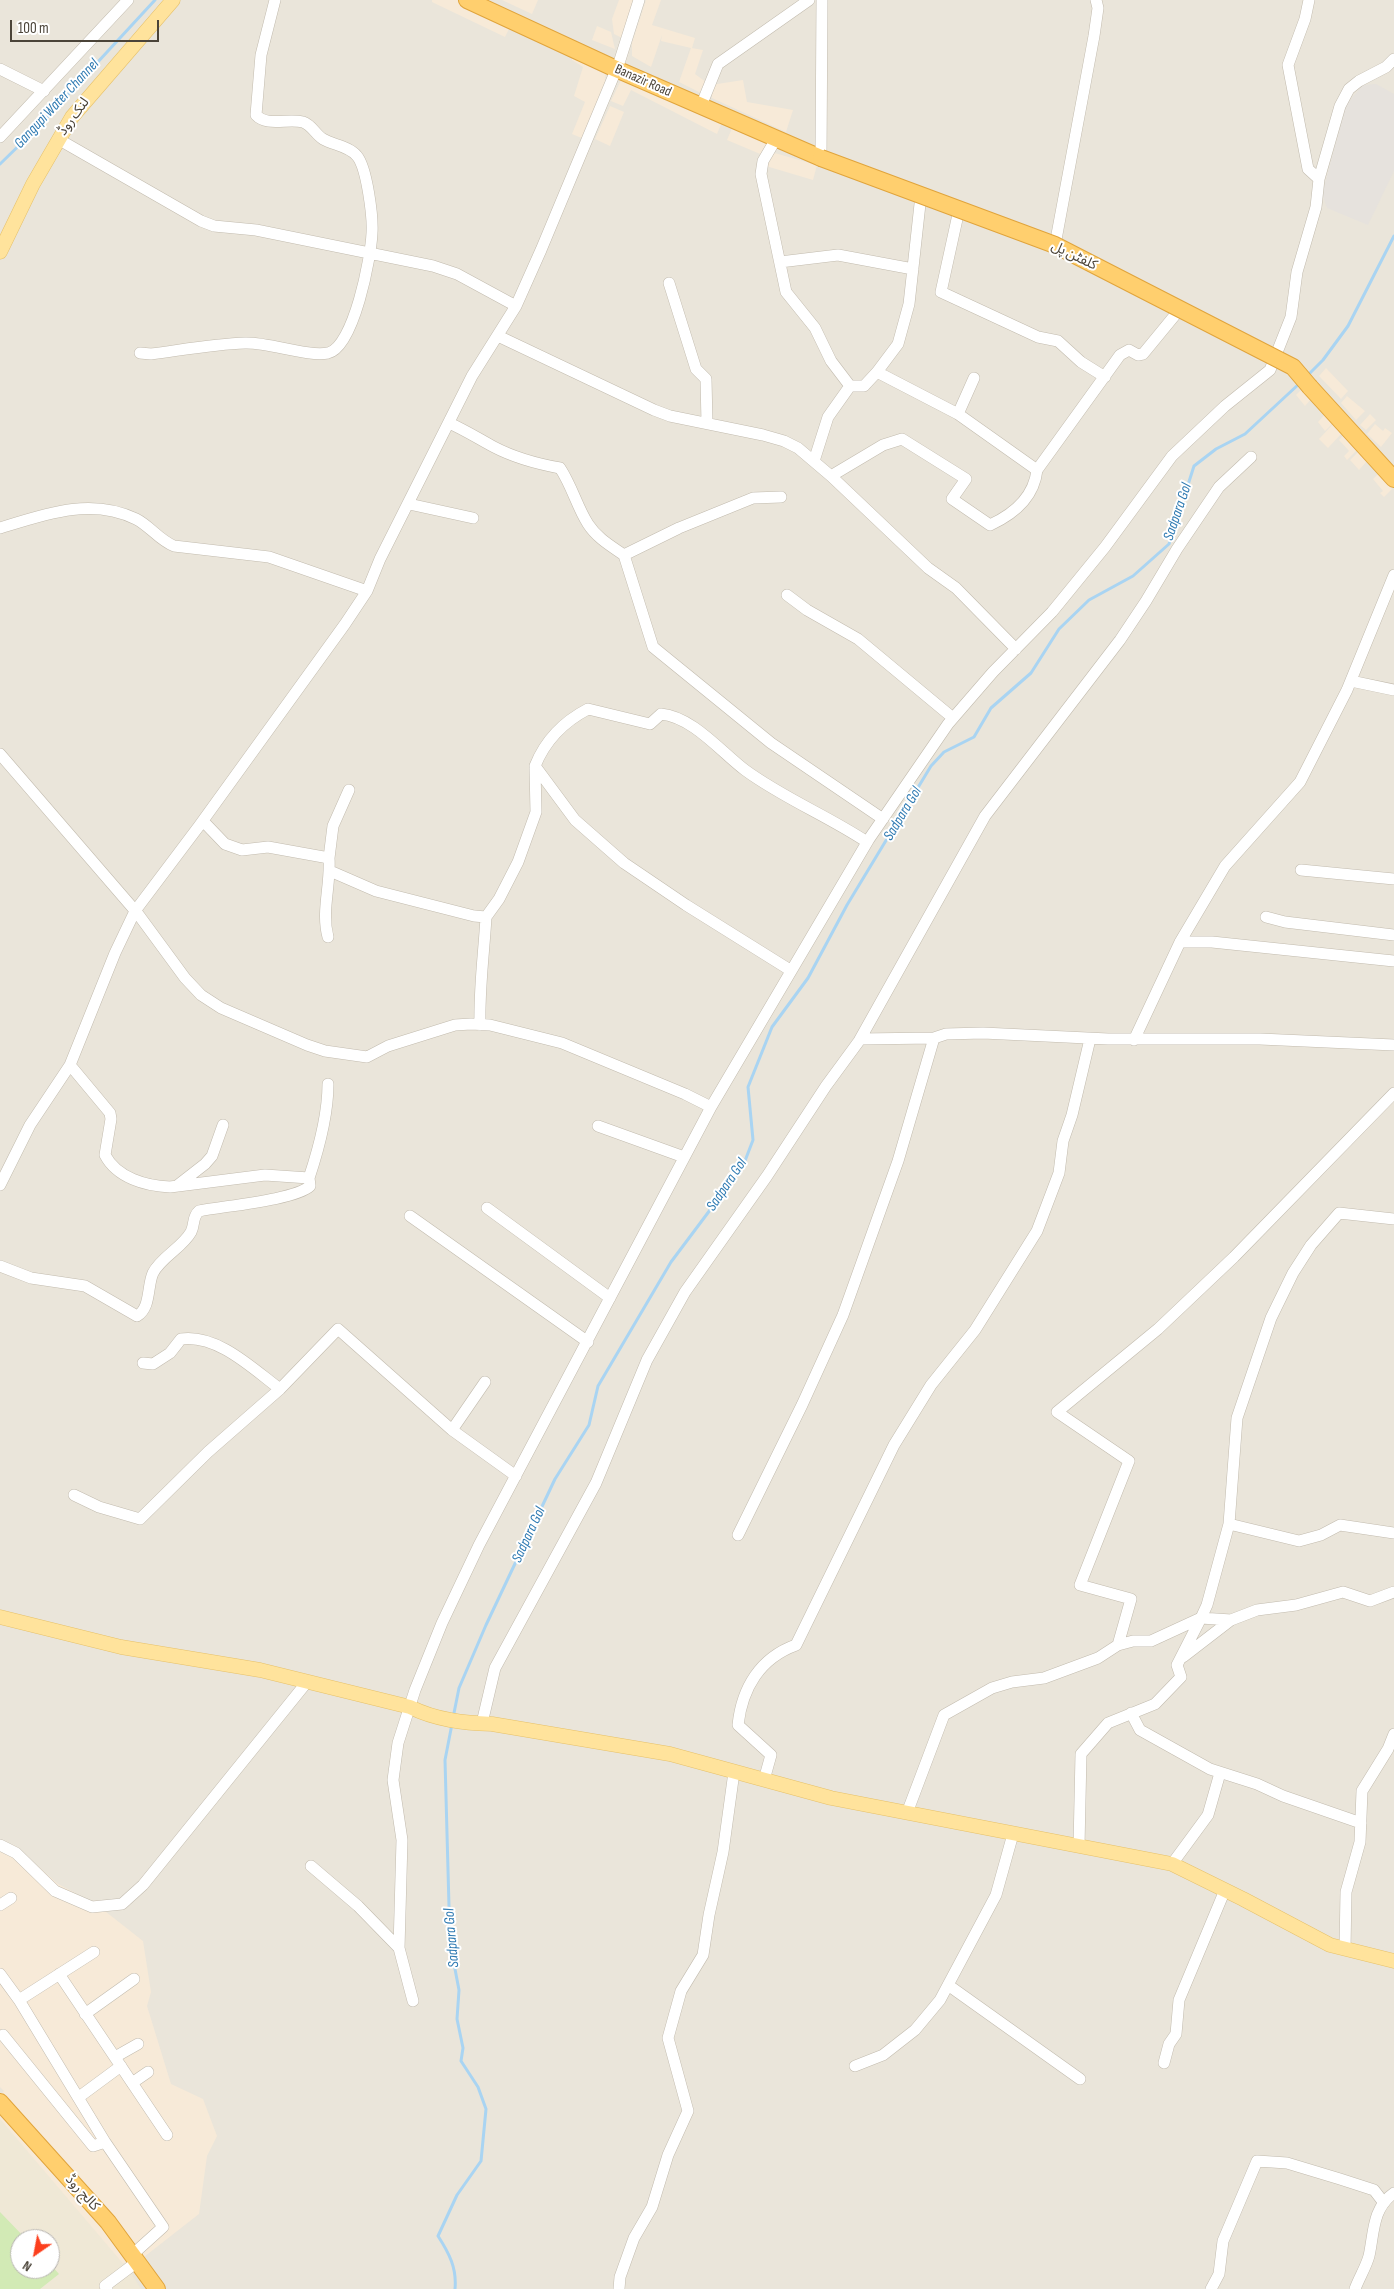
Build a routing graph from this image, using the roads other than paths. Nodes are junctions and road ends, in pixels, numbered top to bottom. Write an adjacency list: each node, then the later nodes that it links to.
1 (128, 0): 13 (street)
2 (173, 0): 17 (main road, لنک روڈ)
3 (275, 0): 24 (street)
4 (467, 0): 12 (highway, Banazir Road)
5 (639, 0): 12 (street)
6 (809, 0): 14 (street)
7 (822, 0): 18 (street)
8 (1096, 0): 22 (street)
9 (1309, 0): 19 (street)
10 (1394, 59): 19 (street)
11 (0, 69): 13 (street)
12 (616, 69): 14 (highway, Banazir Road); 28 (street)
13 (44, 91): 15 (street)
14 (701, 106): 16 (highway, Banazir Road)
15 (0, 137)
16 (776, 138): 18 (highway, Banazir Road); 25 (street)
17 (58, 140): 23 (main road, لنک روڈ); 24 (street)
18 (821, 158): 20 (highway, کلفٹن پل, bridge)
19 (1319, 179): 52 (street)
20 (921, 195): 21 (highway, کلفٹن پل, bridge); 26 (street)
21 (960, 210): 22 (highway, کلفٹن پل, bridge); 33 (street)
22 (1055, 246): 29 (highway, کلفٹن پل, bridge)
23 (0, 252)
24 (370, 253): 28 (street); 31 (street)
25 (780, 262): 26 (street); 35 (street)
26 (913, 269): 32 (street)
27 (670, 283): 38 (street)
28 (516, 306): 30 (street)
29 (1180, 309): 33 (street); 43 (highway, کلفٹن پل, bridge)
30 (498, 336): 37 (street); 38 (street)
31 (140, 353)
32 (877, 372): 35 (street); 36 (street)
33 (1105, 377): 41 (street)
34 (974, 378): 36 (street)
35 (850, 386): 40 (street)
36 (958, 414): 41 (street)
37 (449, 423): 45 (street); 48 (street)
38 (707, 423): 40 (street)
39 (1251, 457): 76 (street)
40 (814, 461): 42 (street)
41 (1038, 470): 42 (street)
42 (831, 476): 52 (street)
43 (1394, 479)
44 (781, 497): 48 (street)
45 (410, 504): 46 (street); 50 (street)
46 (473, 518)
47 (0, 528): 50 (street)
48 (624, 555): 59 (street)
49 (1394, 575): 53 (street)
50 (368, 591): 60 (street)
51 (787, 595): 55 (street)
52 (1016, 649): 55 (street)
53 (1351, 681): 54 (street); 71 (street)
54 (1394, 690)
55 (953, 718): 59 (street)
56 (0, 754): 66 (street)
57 (535, 766): 61 (street); 67 (street); 73 (street)
58 (349, 790): 62 (street)
59 (883, 819): 61 (street)
60 (203, 821): 62 (street); 66 (street)
61 (867, 842): 73 (street)
62 (328, 858): 64 (street)
63 (1301, 870): 65 (street)
64 (330, 871): 67 (street); 70 (street)
65 (1394, 879)
66 (135, 911): 74 (street); 80 (street)
67 (486, 917): 74 (street)
68 (1266, 917): 69 (street)
69 (1394, 935)
70 (328, 937)
71 (1180, 942): 72 (street); 78 (street)
72 (1394, 961)
73 (790, 970): 83 (street)
74 (480, 1025): 83 (street)
75 (934, 1038): 76 (street); 77 (street); 104 (street)
76 (860, 1039): 114 (street)
77 (1090, 1039): 78 (street); 118 (street)
78 (1134, 1040): 79 (street)
79 (1394, 1045)
80 (70, 1065): 88 (street); 89 (street)
81 (328, 1084): 87 (street)
82 (1394, 1093): 109 (street)
83 (711, 1107): 86 (street)
84 (223, 1125): 89 (street)
85 (598, 1126): 86 (street)
86 (684, 1157): 94 (street)
87 (309, 1178): 89 (street); 93 (street)
88 (0, 1185)
89 (178, 1185)
90 (487, 1208): 94 (street)
91 (410, 1216): 95 (street)
92 (1394, 1219): 102 (street)
93 (0, 1266)
94 (610, 1298): 95 (street)
95 (588, 1342): 100 (street)
96 (143, 1363): 98 (street)
97 (485, 1382): 99 (street)
98 (280, 1389): 99 (street); 101 (street)
99 (452, 1430): 100 (street)
100 (516, 1476): 112 (street)
101 (74, 1495)
102 (1229, 1524): 103 (street); 107 (street)
103 (1394, 1533)
104 (738, 1535)
105 (1394, 1592): 108 (street)
106 (0, 1616): 111 (main road)
107 (1201, 1618): 108 (street); 109 (street); 110 (street)
108 (1231, 1620): 110 (street)
109 (1118, 1645): 119 (street)
110 (1179, 1660): 113 (street)
111 (307, 1682): 112 (main road); 122 (street)
112 (410, 1707): 114 (main road); 129 (street)
113 (1131, 1713): 117 (street); 123 (street)
114 (478, 1724): 116 (main road)
115 (1394, 1734): 120 (street)
116 (734, 1772): 118 (main road); 157 (street)
117 (1220, 1773): 120 (street); 124 (street)
118 (764, 1780): 119 (main road)
119 (908, 1813): 121 (main road)
120 (1361, 1823): 130 (street)
121 (1014, 1834): 123 (main road); 136 (street)
122 (0, 1845)
123 (1079, 1846): 124 (main road)
124 (1172, 1864): 126 (main road)
125 (311, 1866): 129 (street)
126 (1226, 1890): 130 (main road); 143 (street)
127 (11, 1898): 128 (street)
128 (0, 1905)
129 (399, 1948): 138 (street)
130 (1345, 1949): 132 (main road)
131 (94, 1952): 134 (street)
132 (1394, 1961)
133 (0, 1974): 137 (street)
134 (59, 1974): 137 (street); 139 (street)
135 (134, 1979): 139 (street)
136 (948, 1985): 144 (street); 146 (street)
137 (19, 2000): 148 (street)
138 (413, 2001)
139 (85, 2014): 142 (street)
140 (3, 2035): 151 (street)
141 (138, 2044): 142 (street)
142 (118, 2061): 147 (street); 148 (street)
143 (1164, 2064)
144 (856, 2066)
145 (148, 2072): 147 (street)
146 (1080, 2079)
147 (132, 2083): 150 (street)
148 (79, 2097): 151 (street)
149 (0, 2102): 154 (highway, کالج روڈ)
150 (167, 2135)
151 (105, 2142): 154 (street)
152 (1394, 2193): 153 (street)
153 (1384, 2203): 158 (street); 159 (street)
154 (135, 2258): 155 (street); 156 (highway, کالج روڈ)
155 (106, 2289)
156 (157, 2289)
157 (619, 2289)
158 (1210, 2289)
159 (1355, 2289)

